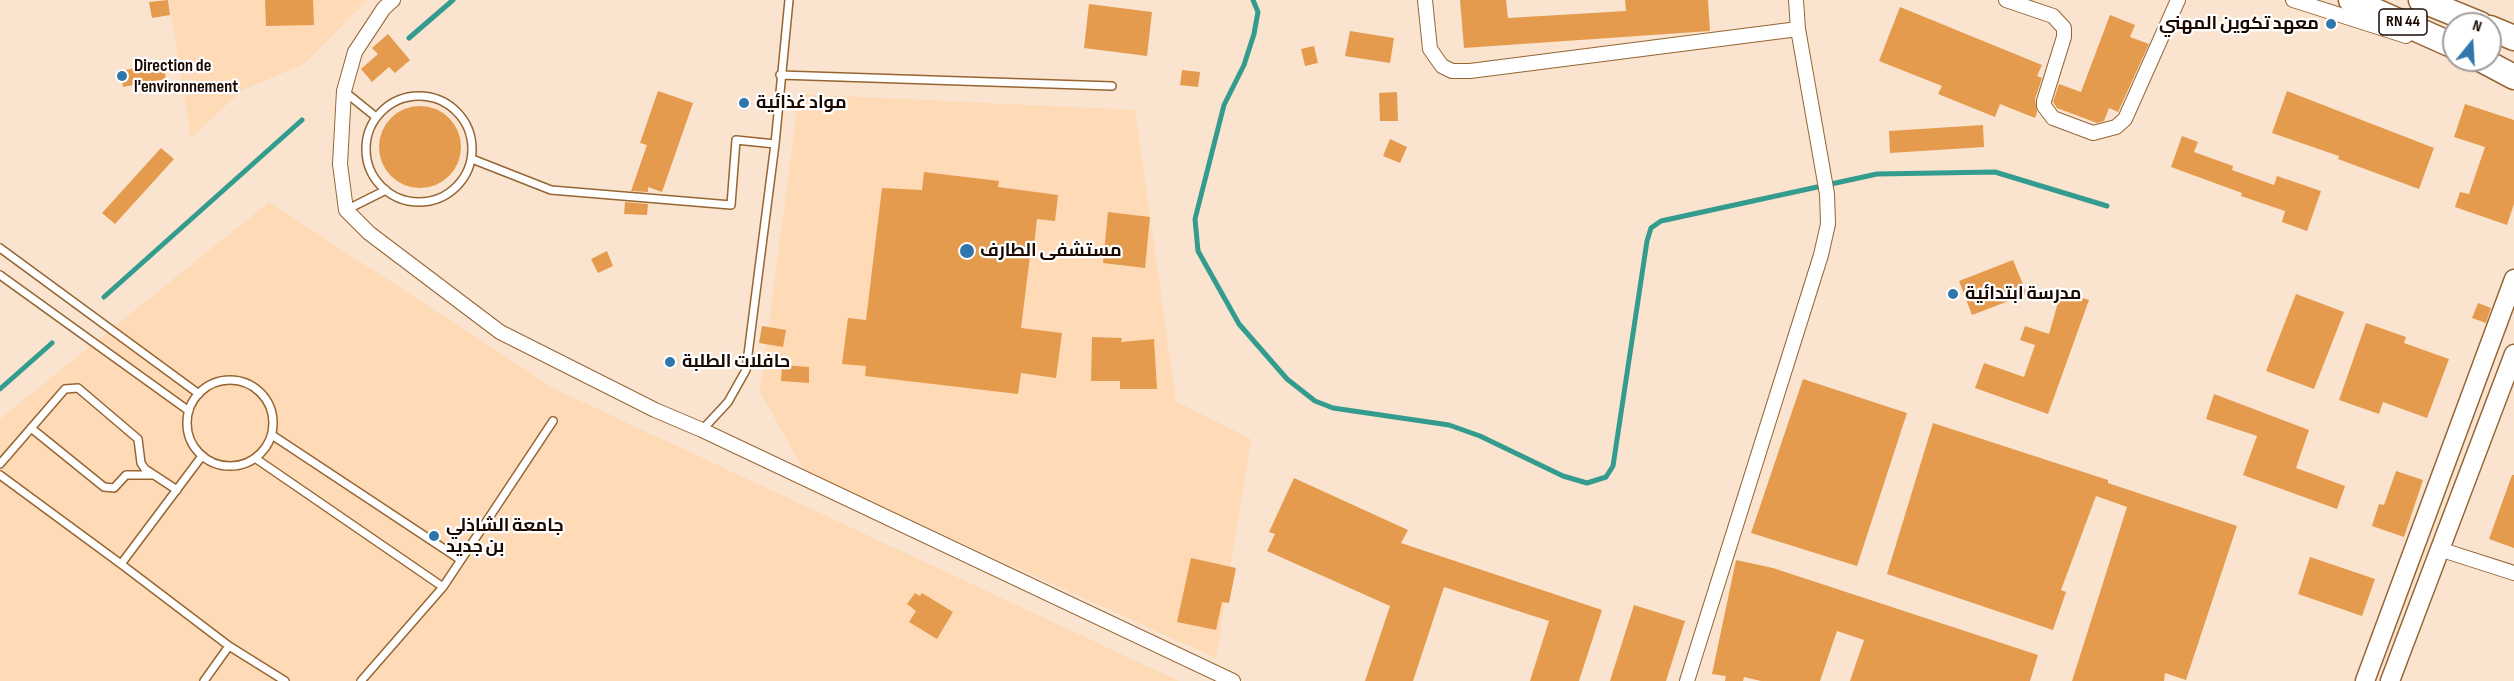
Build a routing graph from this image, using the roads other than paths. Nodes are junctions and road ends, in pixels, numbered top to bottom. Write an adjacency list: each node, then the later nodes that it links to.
1 (393, 0): 16 (street)
2 (789, 0): 14 (lane)
3 (1425, 0): 11 (street)
4 (1796, 0): 11 (street)
5 (2006, 0): 6 (street)
6 (2178, 0)
7 (2293, 0): 13 (street)
8 (2351, 0): 12 (highway, RN 44)
9 (2421, 0): 10 (highway, RN 44)
10 (2450, 12)
11 (1798, 29): 48 (street)
12 (2442, 41)
13 (2442, 47)
14 (780, 75): 15 (lane); 18 (lane)
15 (1112, 86)
16 (344, 91): 17 (lane); 21 (street)
17 (376, 117): 19 (lane); 20 (lane)
18 (775, 144): 19 (lane); 30 (lane)
19 (472, 159): 20 (lane)
20 (386, 190): 21 (lane)
21 (346, 210): 30 (street)
22 (0, 248): 26 (lane)
23 (0, 275): 27 (lane)
24 (2514, 279): 49 (street)
25 (2514, 354): 38 (street)
26 (199, 394): 27 (lane); 31 (lane)
27 (189, 411): 32 (lane)
28 (554, 421): 39 (lane)
29 (31, 428): 34 (lane); 36 (lane); 36 (lane)
30 (702, 430): 47 (street)
31 (272, 435): 33 (lane); 39 (lane)
32 (202, 456): 33 (lane); 37 (lane)
33 (255, 458): 42 (lane)
34 (0, 464)
35 (0, 475): 40 (lane)
36 (154, 475): 37 (lane)
37 (177, 490): 40 (lane)
38 (2439, 549): 41 (street); 50 (street)
39 (461, 560): 42 (lane)
40 (122, 564): 43 (lane)
41 (2514, 573)
42 (443, 587): 46 (lane)
43 (229, 646): 44 (lane); 45 (lane)
44 (204, 681)
45 (285, 681)
46 (361, 681)
47 (1233, 681)
48 (1687, 681)
49 (2365, 681)
50 (2390, 681)

